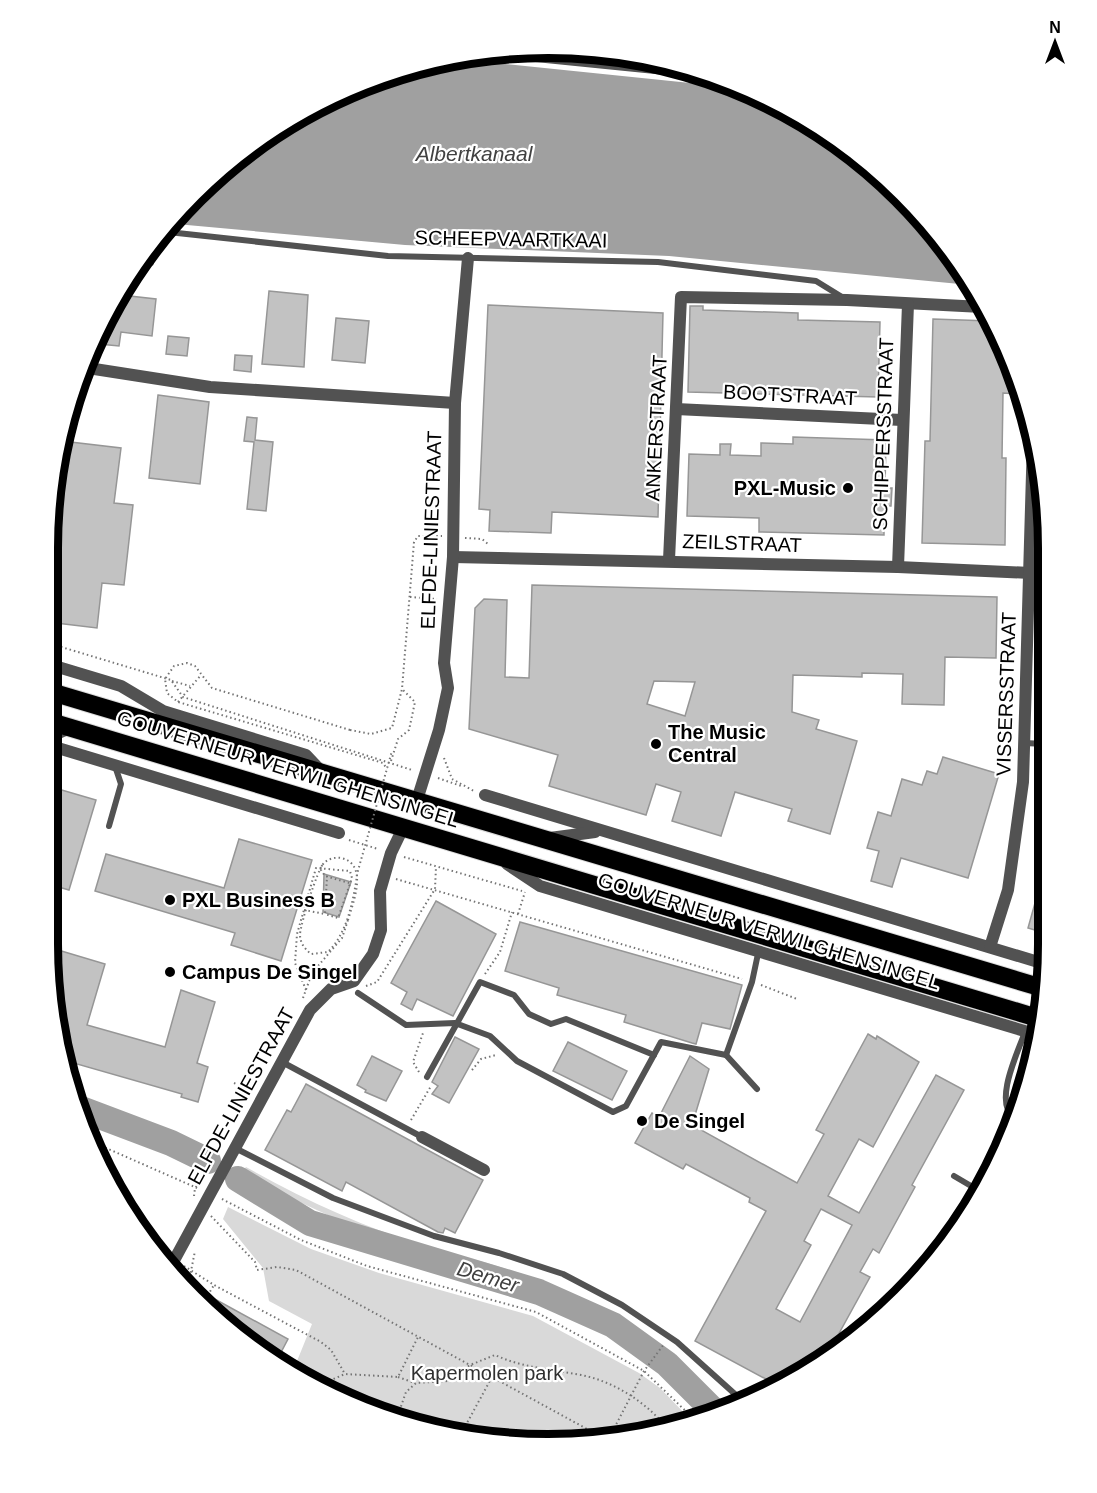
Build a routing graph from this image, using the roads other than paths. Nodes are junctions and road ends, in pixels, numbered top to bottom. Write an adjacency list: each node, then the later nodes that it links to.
1 (534, 59): 2 (lane)
2 (659, 71)
3 (174, 233): 4 (lane, SCHEEPVAARTKAAI)
4 (468, 258): 6 (lane, SCHEEPVAARTKAAI); 10 (street, ELFDE-LINIESTRAAT)
5 (681, 297): 6 (street, SCHEEPVAARTKAAI); 11 (street, ANKERSTRAAT)
6 (847, 300): 7 (street, SCHEEPVAARTKAAI)
7 (908, 304): 8 (street, SCHEEPVAARTKAAI); 12 (street, SCHIPPERSSTRAAT)
8 (974, 307)
9 (93, 370): 10 (street)
10 (455, 403): 14 (street, ELFDE-LINIESTRAAT)
11 (676, 409): 12 (street, BOOTSTRAAT); 15 (street, ANKERSTRAAT)
12 (902, 420): 16 (street, SCHIPPERSSTRAAT)
13 (1032, 474): 17 (street, VISSERSSTRAAT)
14 (453, 557): 15 (street, ZEILSTRAAT); 30 (street, ELFDE-LINIESTRAAT)
15 (669, 560): 16 (street, ZEILSTRAAT)
16 (898, 567): 17 (street, ZEILSTRAAT)
17 (1030, 577): 18 (lane); 24 (street, VISSERSSTRAAT)
18 (1038, 580)
19 (58, 667): 28 (street, GOUVERNEUR VERWILGHENSINGEL)
20 (58, 694): 28 (highway, GOUVERNEUR VERWILGHENSINGEL)
21 (58, 724): 22 (highway, GOUVERNEUR VERWILGHENSINGEL)
22 (70, 727): 23 (street); 32 (highway, GOUVERNEUR VERWILGHENSINGEL)
23 (58, 733)
24 (1024, 743): 25 (lane); 37 (street, VISSERSSTRAAT)
25 (1038, 744)
26 (58, 748): 27 (street)
27 (115, 766): 31 (lane); 34 (street)
28 (322, 771): 30 (highway, GOUVERNEUR VERWILGHENSINGEL)
29 (485, 795): 33 (street, GOUVERNEUR VERWILGHENSINGEL)
30 (417, 800): 32 (highway); 35 (highway, GOUVERNEUR VERWILGHENSINGEL)
31 (109, 826)
32 (403, 828): 36 (highway, GOUVERNEUR VERWILGHENSINGEL); 47 (street, ELFDE-LINIESTRAAT)
33 (600, 831): 35 (street, GOUVERNEUR VERWILGHENSINGEL); 37 (street, GOUVERNEUR VERWILGHENSINGEL)
34 (339, 833)
35 (543, 839): 39 (highway, GOUVERNEUR VERWILGHENSINGEL)
36 (760, 944): 41 (highway, GOUVERNEUR VERWILGHENSINGEL); 43 (street, GOUVERNEUR VERWILGHENSINGEL); 46 (lane)
37 (990, 947): 38 (street, GOUVERNEUR VERWILGHENSINGEL)
38 (1037, 962)
39 (1036, 986)
40 (358, 993): 42 (lane)
41 (1033, 1017)
42 (455, 1023): 45 (lane); 45 (lane); 48 (lane)
43 (1026, 1032): 44 (street, GOUVERNEUR VERWILGHENSINGEL); 50 (lane)
44 (1030, 1033)
45 (654, 1055): 46 (lane)
46 (726, 1055): 49 (lane)
47 (282, 1062): 51 (lane); 52 (street, ELFDE-LINIESTRAAT)
48 (426, 1077)
49 (757, 1089)
50 (1009, 1111)
51 (422, 1137): 53 (street)
52 (235, 1148): 56 (street, ELFDE-LINIESTRAAT); 57 (lane)
53 (484, 1170)
54 (954, 1176): 55 (lane)
55 (974, 1188)
56 (174, 1260)
57 (737, 1396)

